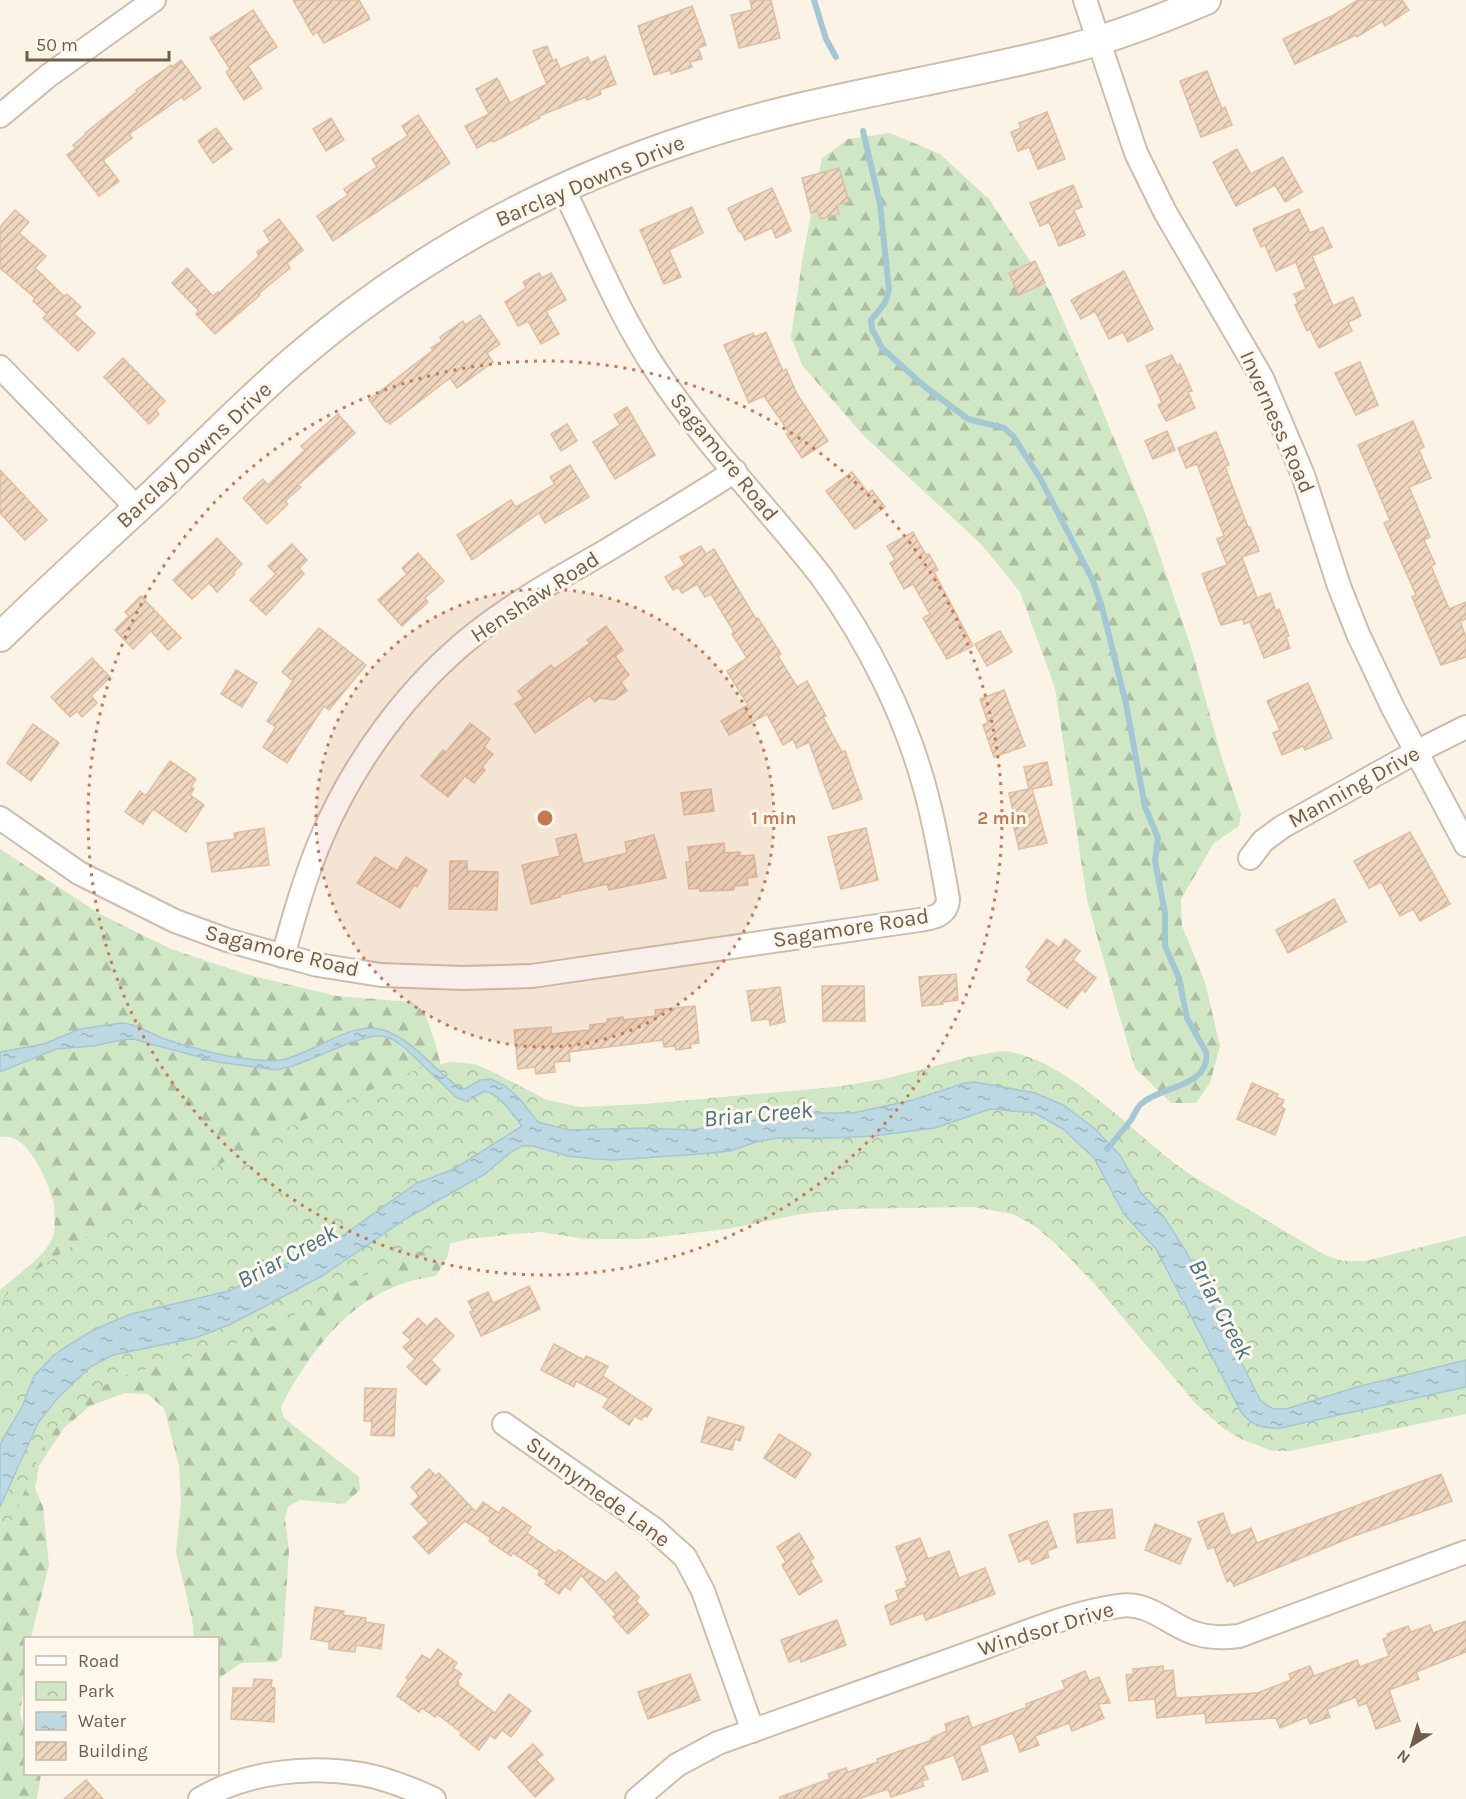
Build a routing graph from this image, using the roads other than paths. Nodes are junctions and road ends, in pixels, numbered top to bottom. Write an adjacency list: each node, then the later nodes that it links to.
1 (154, 0): 5 (street)
2 (1085, 0): 4 (street, Inverness Road)
3 (1206, 0): 4 (street, Barclay Downs Drive)
4 (1097, 40): 6 (street, Barclay Downs Drive); 12 (street, Inverness Road)
5 (0, 116)
6 (563, 188): 8 (street, Sagamore Road); 9 (street, Barclay Downs Drive)
7 (0, 367): 9 (street)
8 (735, 471): 16 (street, Henshaw Road); 16 (street, Sagamore Road)
9 (137, 508): 10 (street, Barclay Downs Drive)
10 (0, 637)
11 (1466, 727): 12 (street, Manning Drive)
12 (1416, 752): 14 (street, Inverness Road); 15 (street, Manning Drive)
13 (0, 818): 16 (street, Sagamore Road)
14 (1466, 846)
15 (1250, 858)
16 (283, 956)
17 (504, 1424): 19 (street, Sunnymede Lane)
18 (1466, 1552): 19 (street, Windsor Drive)
19 (753, 1731): 22 (street, Windsor Drive)
20 (200, 1799): 21 (street)
21 (434, 1799)
22 (637, 1799)

